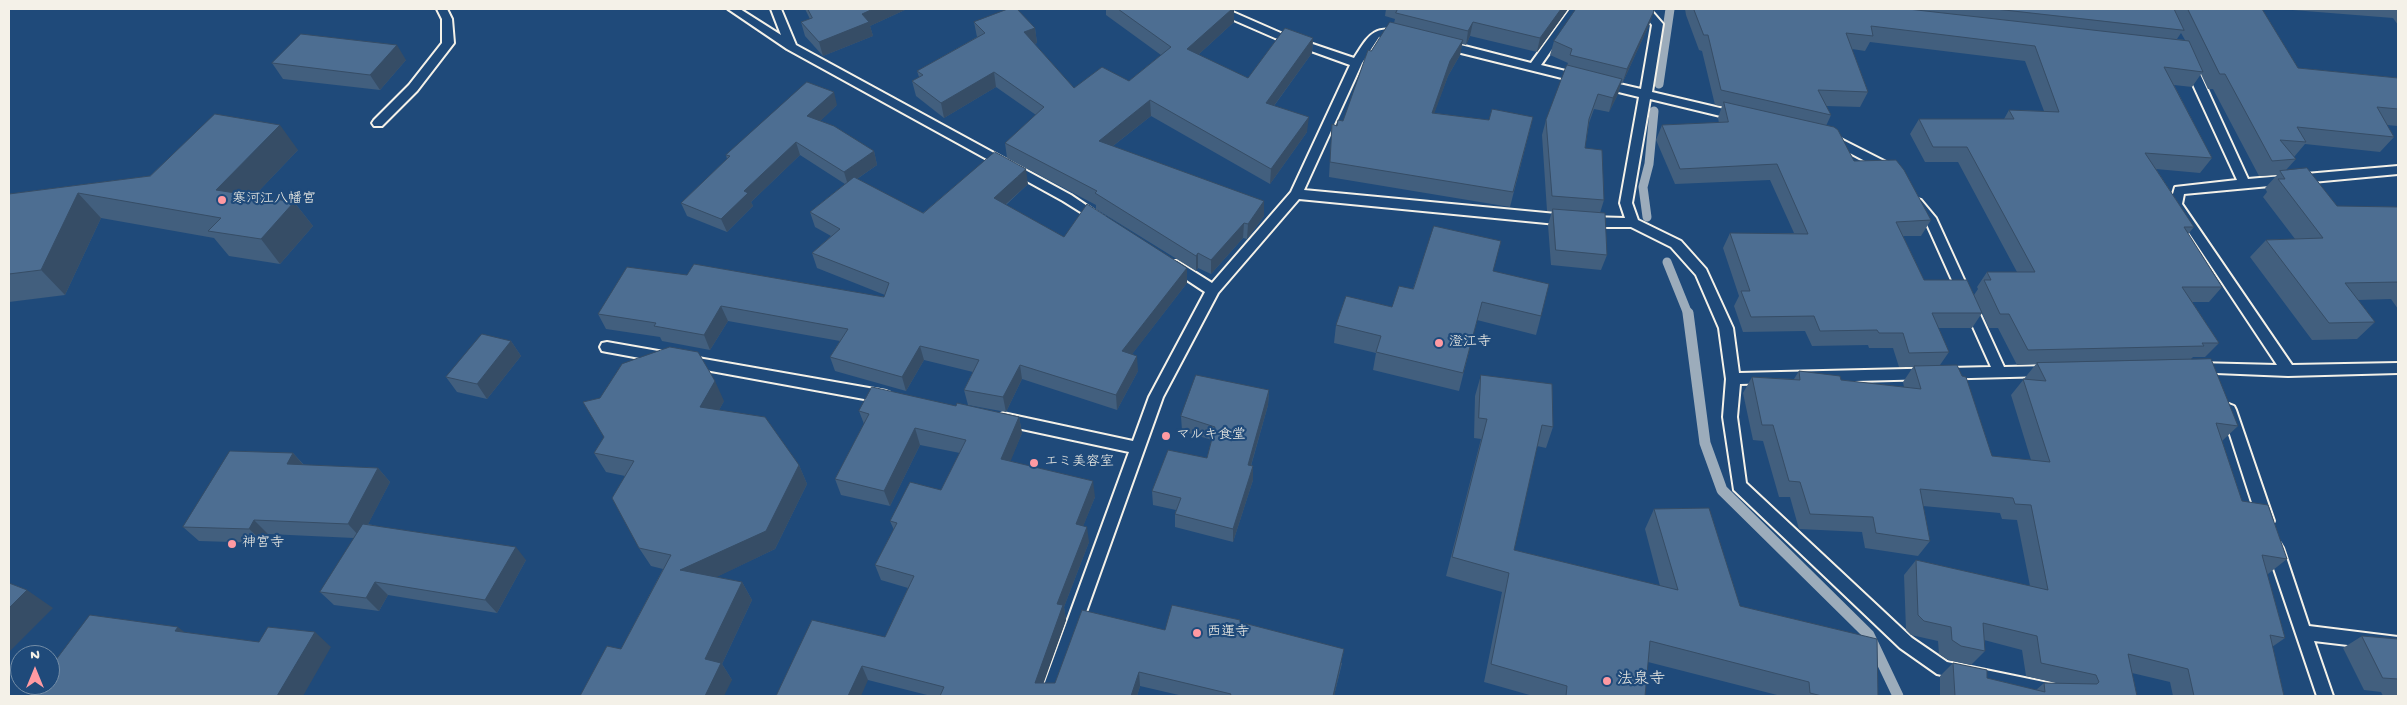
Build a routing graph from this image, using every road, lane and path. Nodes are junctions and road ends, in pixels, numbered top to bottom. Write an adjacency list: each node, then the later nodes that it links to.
1 (442, 9): 15 (lane)
2 (733, 9): 9 (lane)
3 (776, 9): 9 (lane)
4 (1217, 9): 11 (lane)
5 (1575, 9): 12 (lane)
6 (1644, 9): 13 (lane)
7 (1415, 38): 11 (lane)
8 (1434, 42): 12 (lane)
9 (791, 47): 23 (lane)
10 (2183, 51): 19 (lane)
11 (1356, 63): 21 (lane)
12 (1534, 67): 13 (lane)
13 (1646, 96): 14 (lane); 22 (lane)
14 (1753, 120)
15 (378, 123)
16 (1822, 136): 18 (lane)
17 (2398, 170): 19 (lane)
18 (1896, 176)
19 (2244, 183): 32 (lane)
20 (1907, 190): 31 (lane)
21 (1296, 194): 22 (lane); 25 (lane)
22 (1633, 223): 33 (lane)
23 (1108, 224)
24 (1164, 260): 25 (lane)
25 (1213, 290): 36 (lane)
26 (607, 347): 34 (lane)
27 (2215, 367): 28 (lane); 32 (lane); 37 (lane)
28 (2185, 368)
29 (2398, 368): 32 (lane)
30 (2058, 371): 31 (lane)
31 (2000, 372): 33 (lane)
32 (2288, 372)
33 (1733, 379): 40 (lane)
34 (896, 398)
35 (993, 417): 36 (lane)
36 (1137, 448): 39 (lane)
37 (2302, 632): 38 (lane); 41 (lane)
38 (2398, 644)
39 (1048, 696)
40 (2073, 696)
41 (2325, 696)

